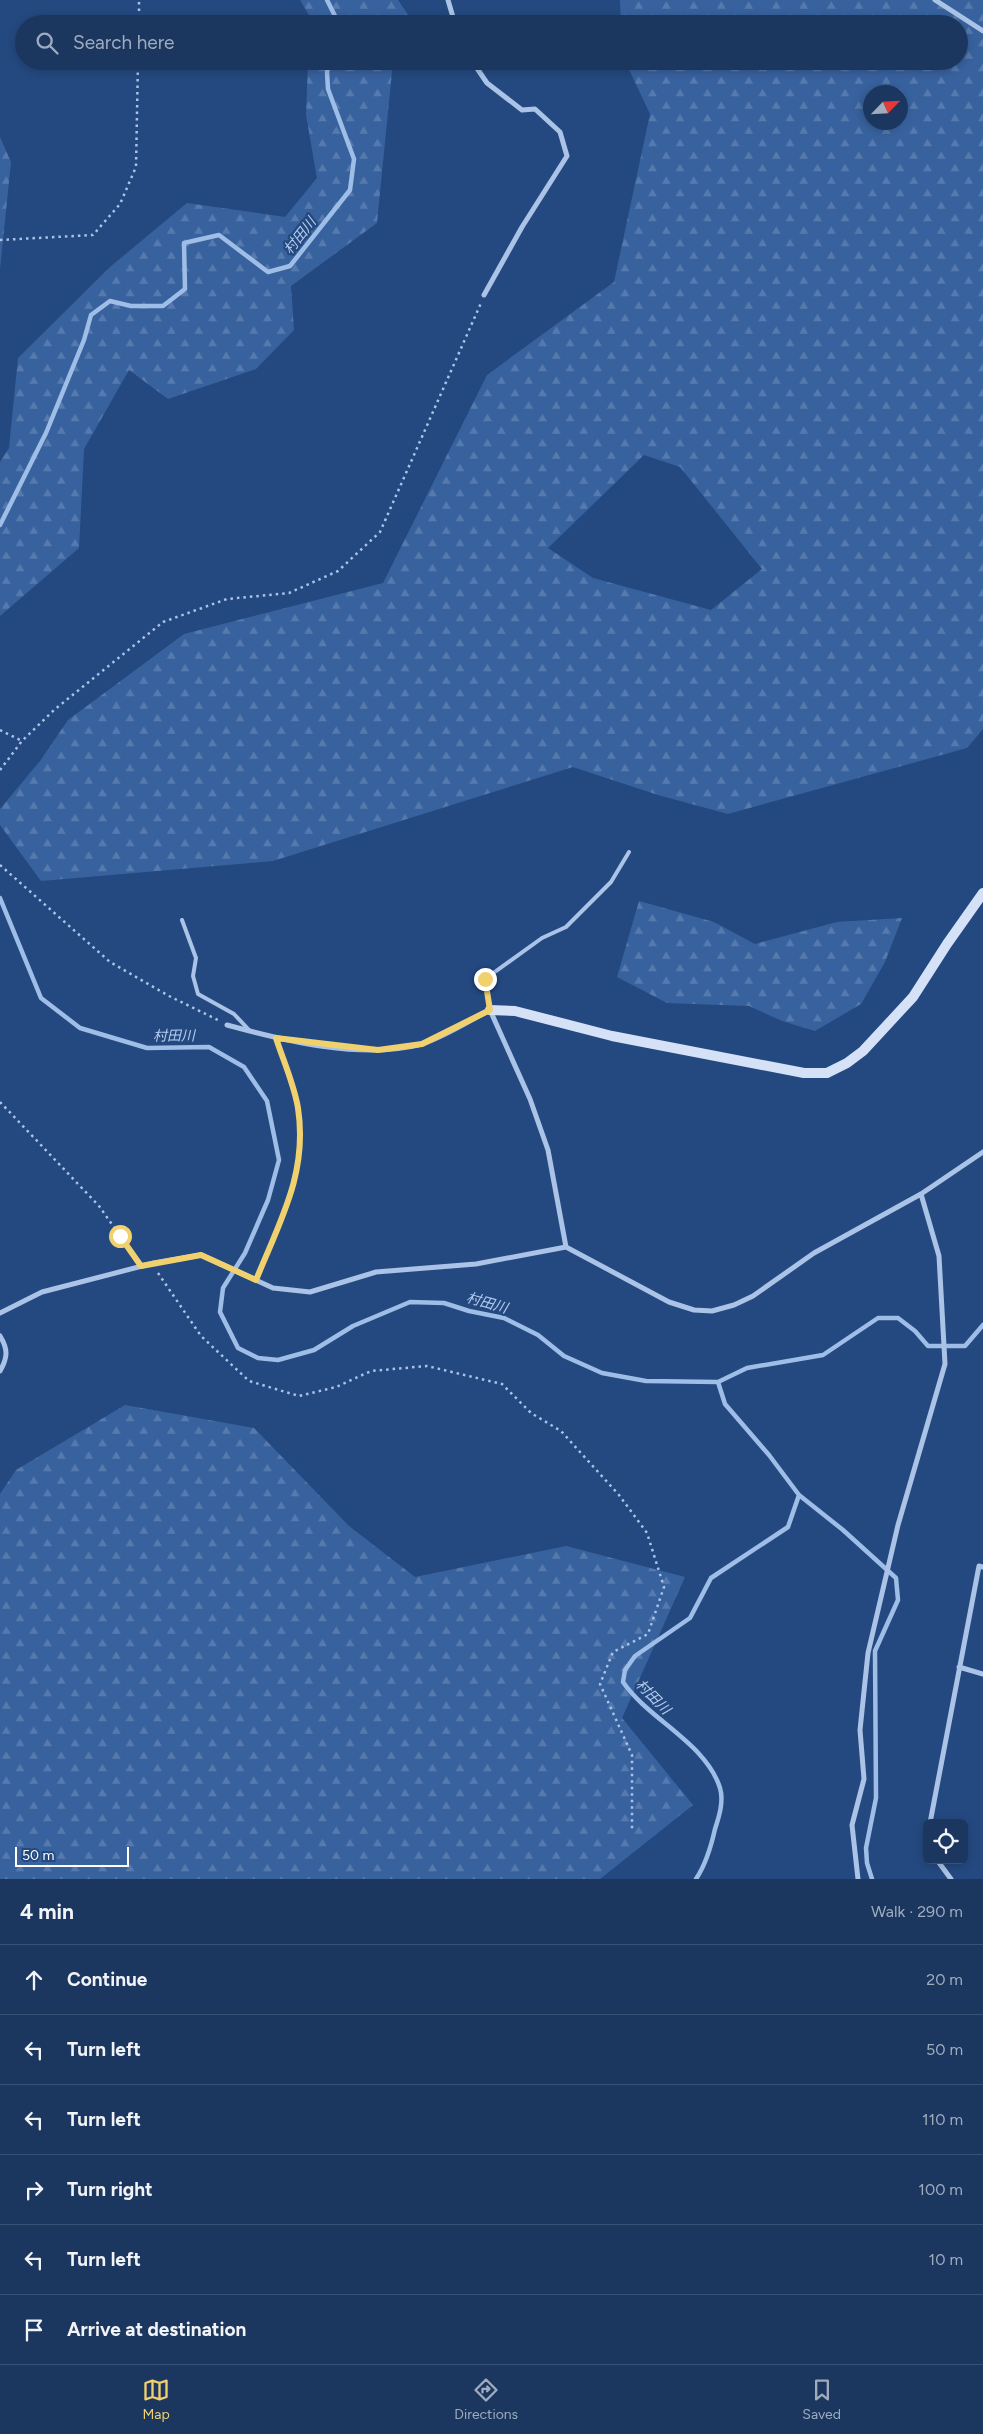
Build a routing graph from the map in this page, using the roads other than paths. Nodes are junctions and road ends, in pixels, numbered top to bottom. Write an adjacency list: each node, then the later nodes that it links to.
1 (448, 0): 3 (street)
2 (935, 0): 4 (street)
3 (452, 15)
4 (958, 15)
5 (968, 21): 6 (street)
6 (983, 31)
7 (478, 70): 8 (street)
8 (484, 295)
9 (629, 852): 12 (lane)
10 (983, 893): 12 (street)
11 (182, 920): 14 (lane)
12 (490, 1010): 15 (street); 18 (street)
13 (227, 1025): 14 (street)
14 (250, 1031): 15 (street)
15 (276, 1038): 19 (lane)
16 (983, 1152): 17 (street)
17 (921, 1194): 18 (street); 28 (street)
18 (566, 1247): 19 (street)
19 (256, 1280): 20 (street)
20 (0, 1313)
21 (0, 1336): 22 (street)
22 (0, 1370)
23 (983, 1567): 24 (street)
24 (959, 1667): 25 (street); 26 (street)
25 (983, 1674)
26 (931, 1819)
27 (940, 1864): 29 (street)
28 (858, 1879)
29 (951, 1879)

